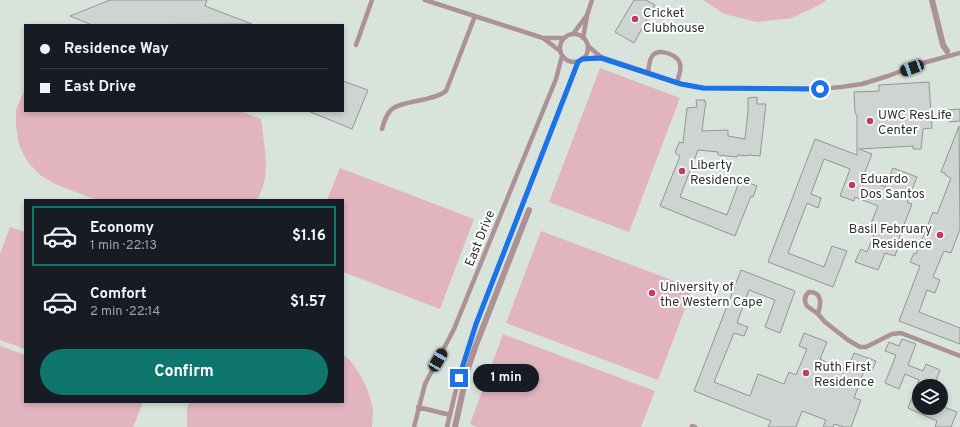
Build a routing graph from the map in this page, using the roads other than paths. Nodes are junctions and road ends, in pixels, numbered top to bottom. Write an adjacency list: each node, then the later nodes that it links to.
1 (372, 0): 11 (lane)
2 (425, 0): 6 (lane)
3 (592, 0): 5 (lane)
4 (932, 0): 13 (street)
5 (587, 14): 7 (lane); 10 (lane)
6 (475, 16): 8 (lane); 20 (lane)
7 (573, 34): 9 (lane); 10 (lane)
8 (543, 38): 9 (lane); 15 (lane)
9 (564, 38): 15 (lane)
10 (583, 38): 12 (lane)
11 (356, 45)
12 (588, 46): 16 (lane); 17 (lane)
13 (947, 51)
14 (960, 52): 19 (lane)
15 (561, 53): 17 (lane); 24 (lane, East Drive)
16 (601, 58): 17 (lane); 18 (lane)
17 (580, 61): 25 (lane)
18 (648, 73): 19 (lane); 19 (lane)
19 (677, 83)
20 (382, 129)
21 (528, 210): 28 (street)
22 (818, 314): 22 (lane); 23 (lane)
23 (960, 356)
24 (418, 407): 25 (lane); 26 (lane, East Drive)
25 (450, 415): 27 (lane)
26 (414, 427)
27 (447, 427)
28 (455, 427)

